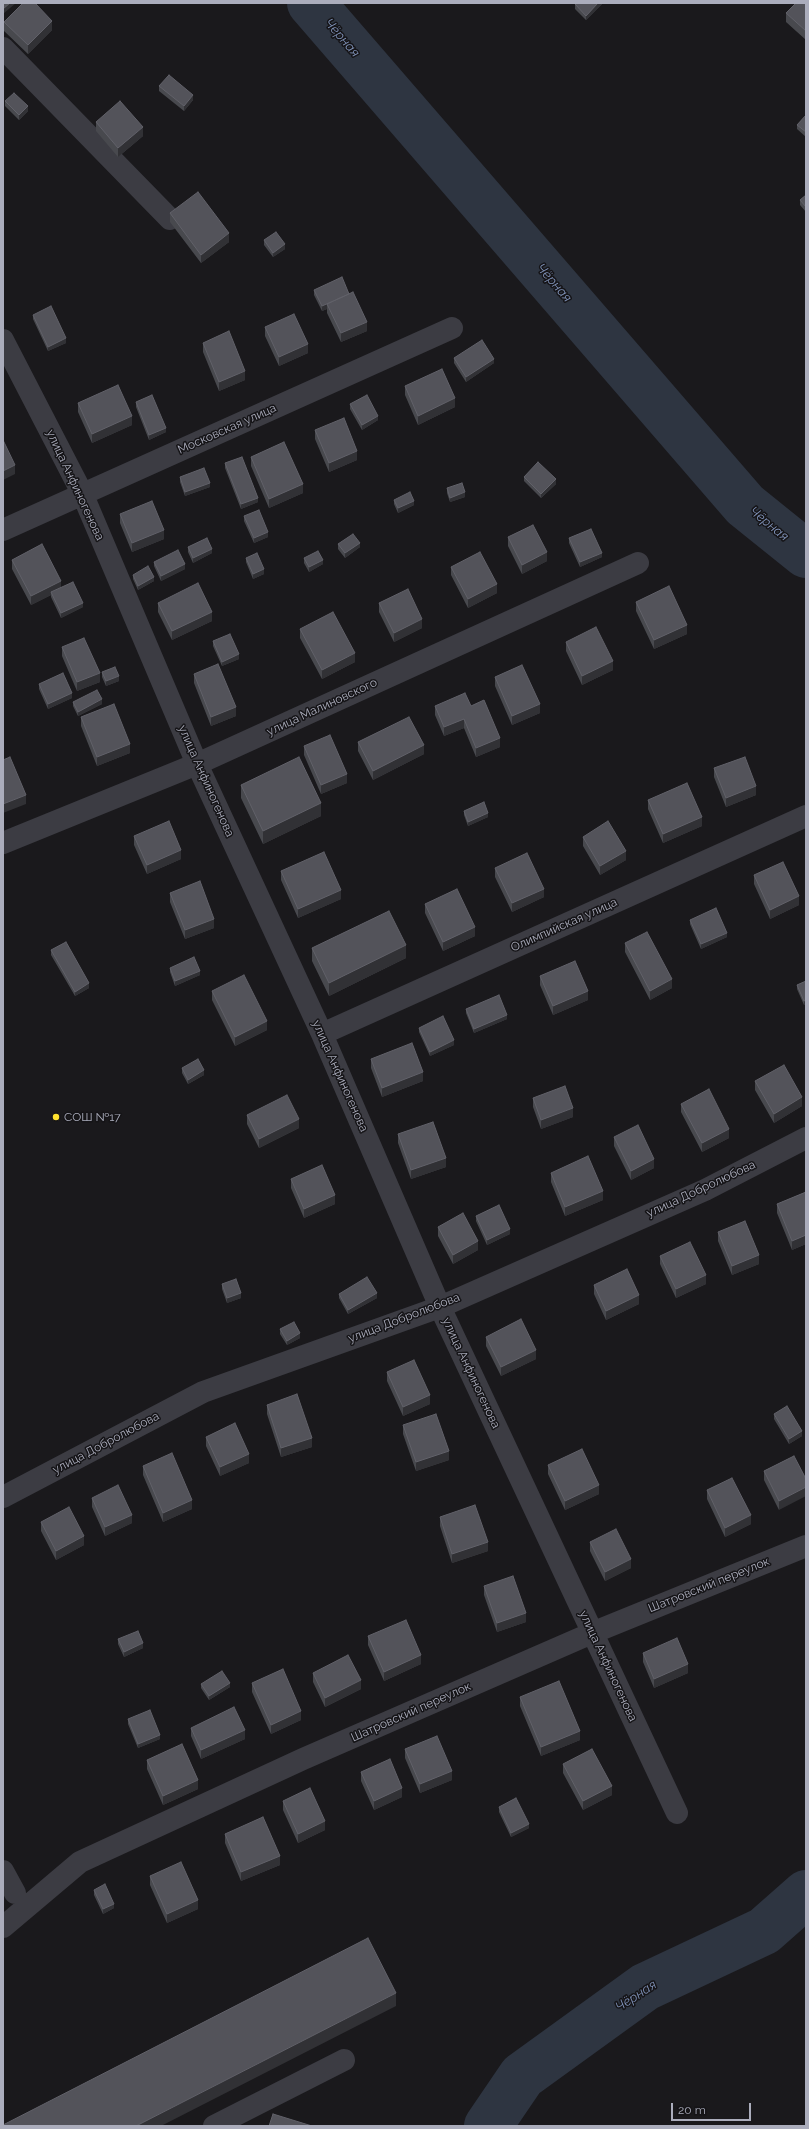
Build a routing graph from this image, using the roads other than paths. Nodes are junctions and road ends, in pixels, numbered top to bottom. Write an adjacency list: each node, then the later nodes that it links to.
1 (3, 48): 2 (street)
2 (170, 219)
3 (452, 328): 5 (street, Московская улица)
4 (3, 340): 5 (street, улица Анфиногенова)
5 (82, 494): 6 (street, Московская улица); 8 (street, улица Анфиногенова)
6 (3, 530)
7 (638, 563): 8 (street, улица Малиновского)
8 (197, 764): 10 (street, улица Малиновского); 11 (street, улица Анфиногенова)
9 (806, 816): 11 (street, Олимпийская улица)
10 (3, 843)
11 (322, 1034): 13 (street, улица Анфиногенова)
12 (806, 1138): 13 (street, улица Добролюбова)
13 (440, 1307): 14 (street, улица Добролюбова); 16 (street, улица Анфиногенова)
14 (3, 1497)
15 (806, 1546): 16 (street, Шатровский переулок)
16 (592, 1632): 17 (street, улица Анфиногенова); 19 (street, Шатровский переулок)
17 (677, 1813)
18 (3, 1871): 19 (street)
19 (22, 1898): 20 (street, Шатровский переулок)
20 (3, 1927)
21 (344, 2060): 22 (street)
22 (225, 2123)

